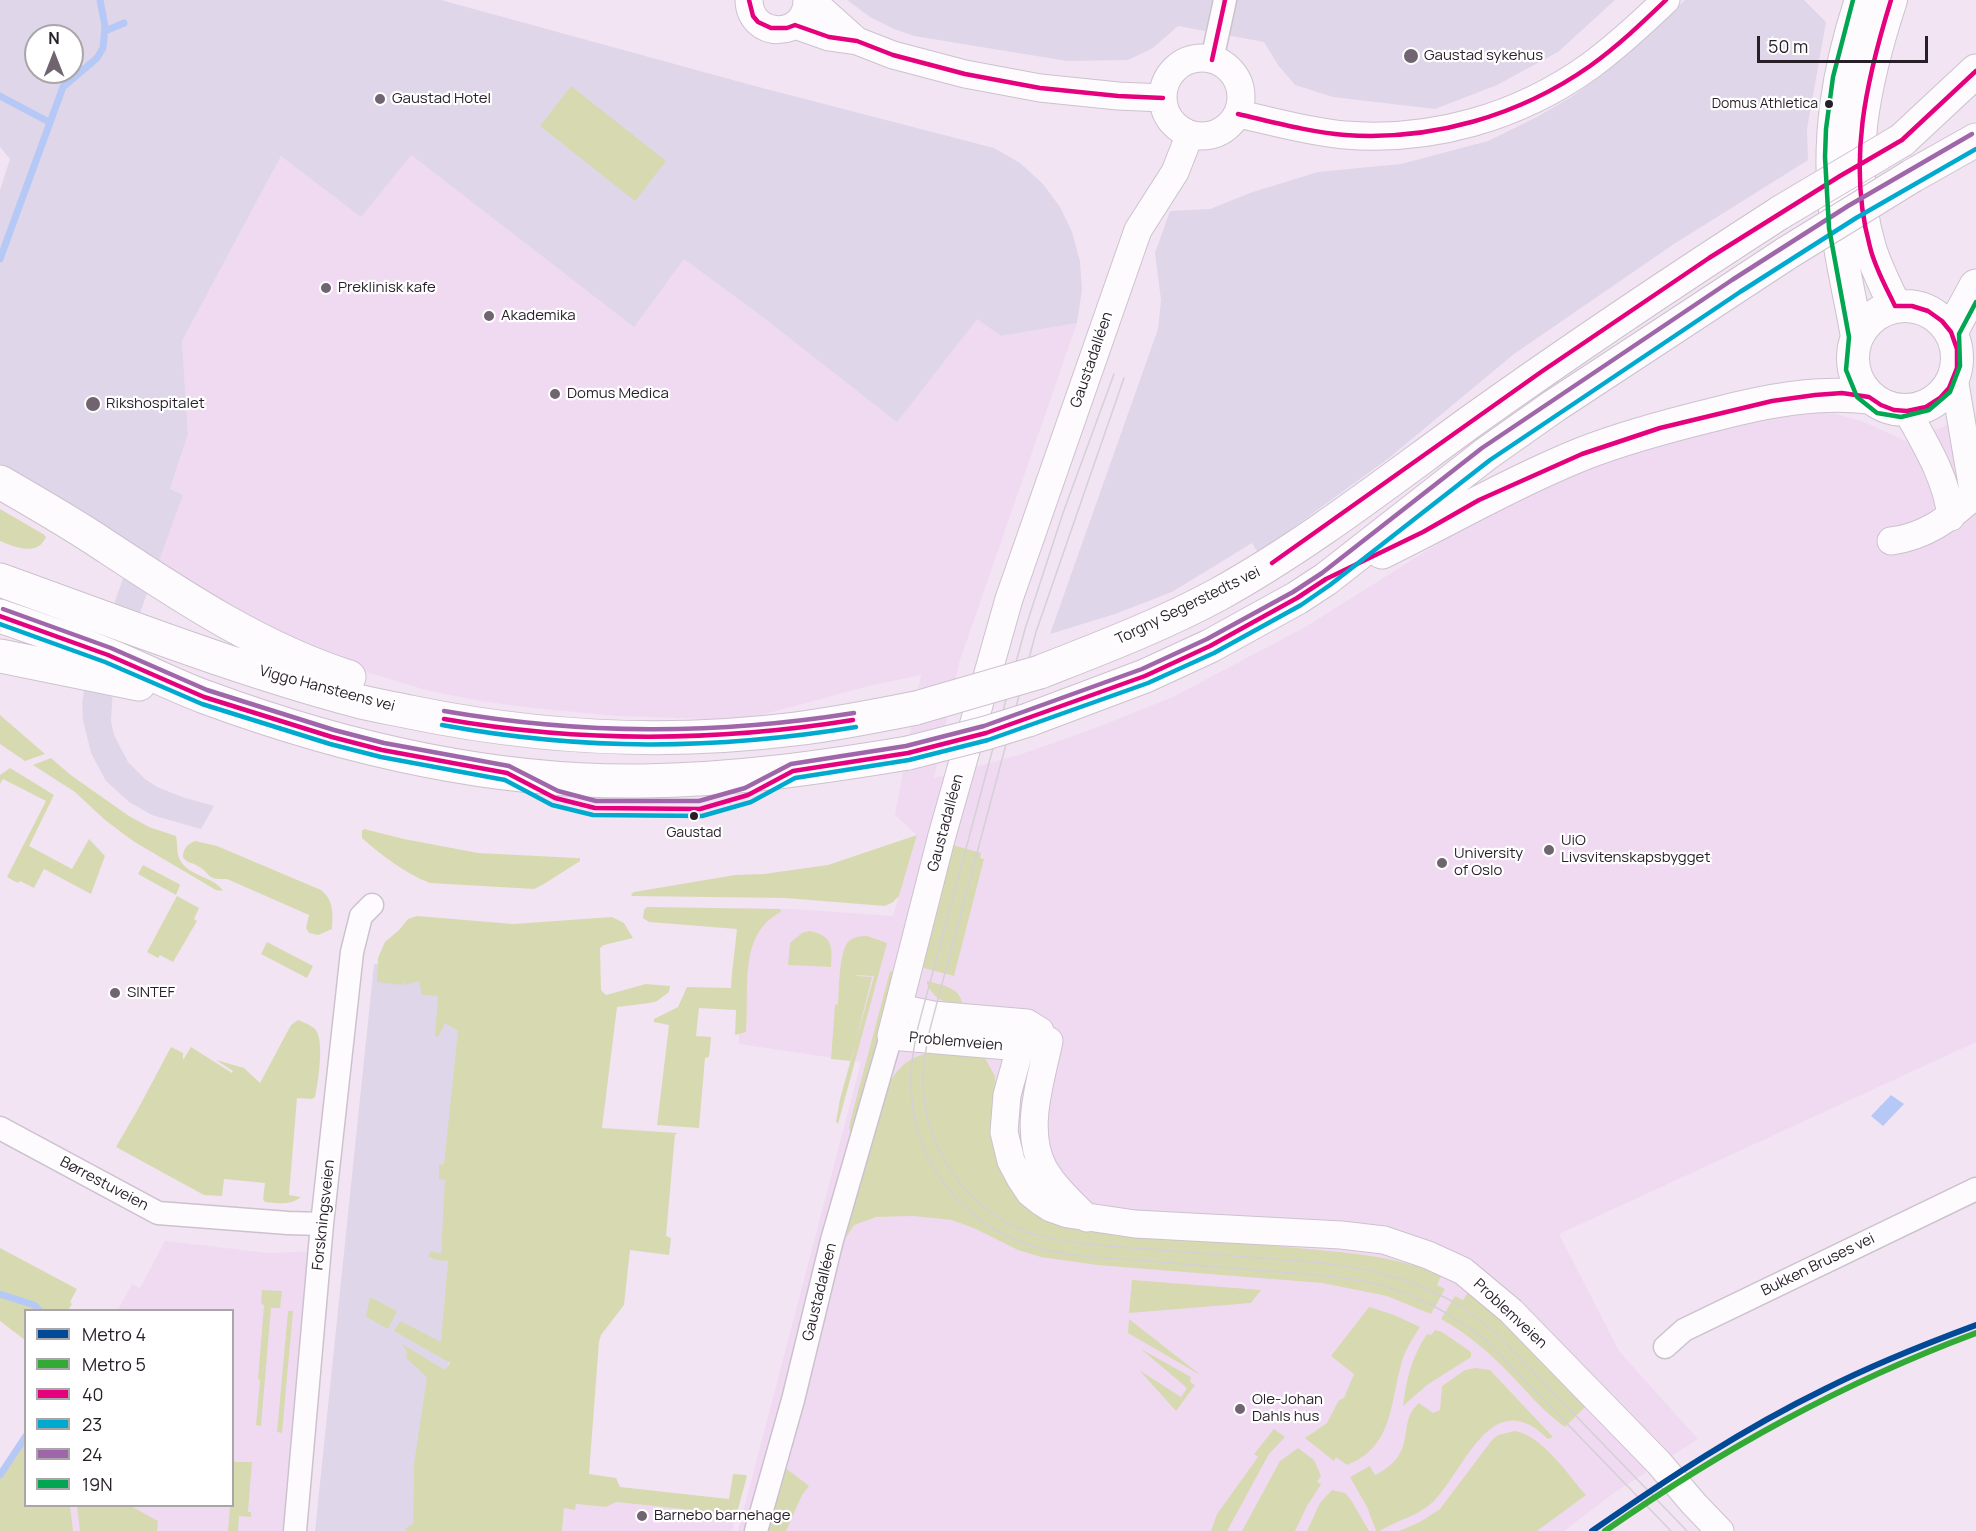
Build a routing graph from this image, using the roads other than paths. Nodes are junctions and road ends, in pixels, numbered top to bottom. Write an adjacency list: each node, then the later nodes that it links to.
1 (749, 0): 7 (street)
2 (809, 0): 7 (street); 8 (street)
3 (1225, 0): 9 (street)
4 (1666, 0): 13 (street)
5 (1861, 0): 20 (main road)
6 (1891, 0): 18 (main road)
7 (795, 25): 8 (street)
8 (857, 41): 12 (street)
9 (1212, 60): 12 (street); 13 (street)
10 (1976, 71): 15 (highway)
11 (1976, 97): 15 (highway, Torgny Segerstedts vei)
12 (1164, 98): 14 (street)
13 (1238, 114): 14 (street)
14 (1190, 134): 35 (street, Gaustadalléen)
15 (1907, 136): 32 (highway, Torgny Segerstedts vei, bridge)
16 (1976, 140): 27 (highway, bridge)
17 (1976, 286): 19 (highway)
18 (1895, 306): 19 (main road); 20 (main road)
19 (1951, 332): 21 (main road)
20 (1857, 337): 22 (main road)
21 (1954, 378): 23 (main road); 25 (street)
22 (1869, 396): 23 (main road); 27 (highway)
23 (1907, 411): 25 (street)
24 (0, 482): 33 (highway)
25 (1951, 518): 26 (street)
26 (1891, 541)
27 (1326, 579): 31 (highway, bridge)
28 (0, 580): 33 (highway, Viggo Hansteens vei)
29 (0, 616): 31 (highway)
30 (0, 656): 31 (highway)
31 (204, 697)
32 (916, 708): 33 (highway, Viggo Hansteens vei)
33 (730, 735)
34 (372, 905): 41 (street, Forskningsveien)
35 (898, 1008): 36 (street, Problemveien); 37 (street, Gaustadalléen)
36 (1024, 1035): 37 (street, Problemveien); 40 (street); 40 (street, Problemveien)
37 (891, 1036): 44 (street, Gaustadalléen)
38 (0, 1128): 41 (street, Børrestuveien)
39 (1976, 1189): 42 (street, Bukken Bruses vei)
40 (1088, 1218): 45 (street, Problemveien)
41 (322, 1224): 43 (street, Forskningsveien)
42 (1665, 1347)
43 (295, 1531)
44 (756, 1531)
45 (1720, 1531)

